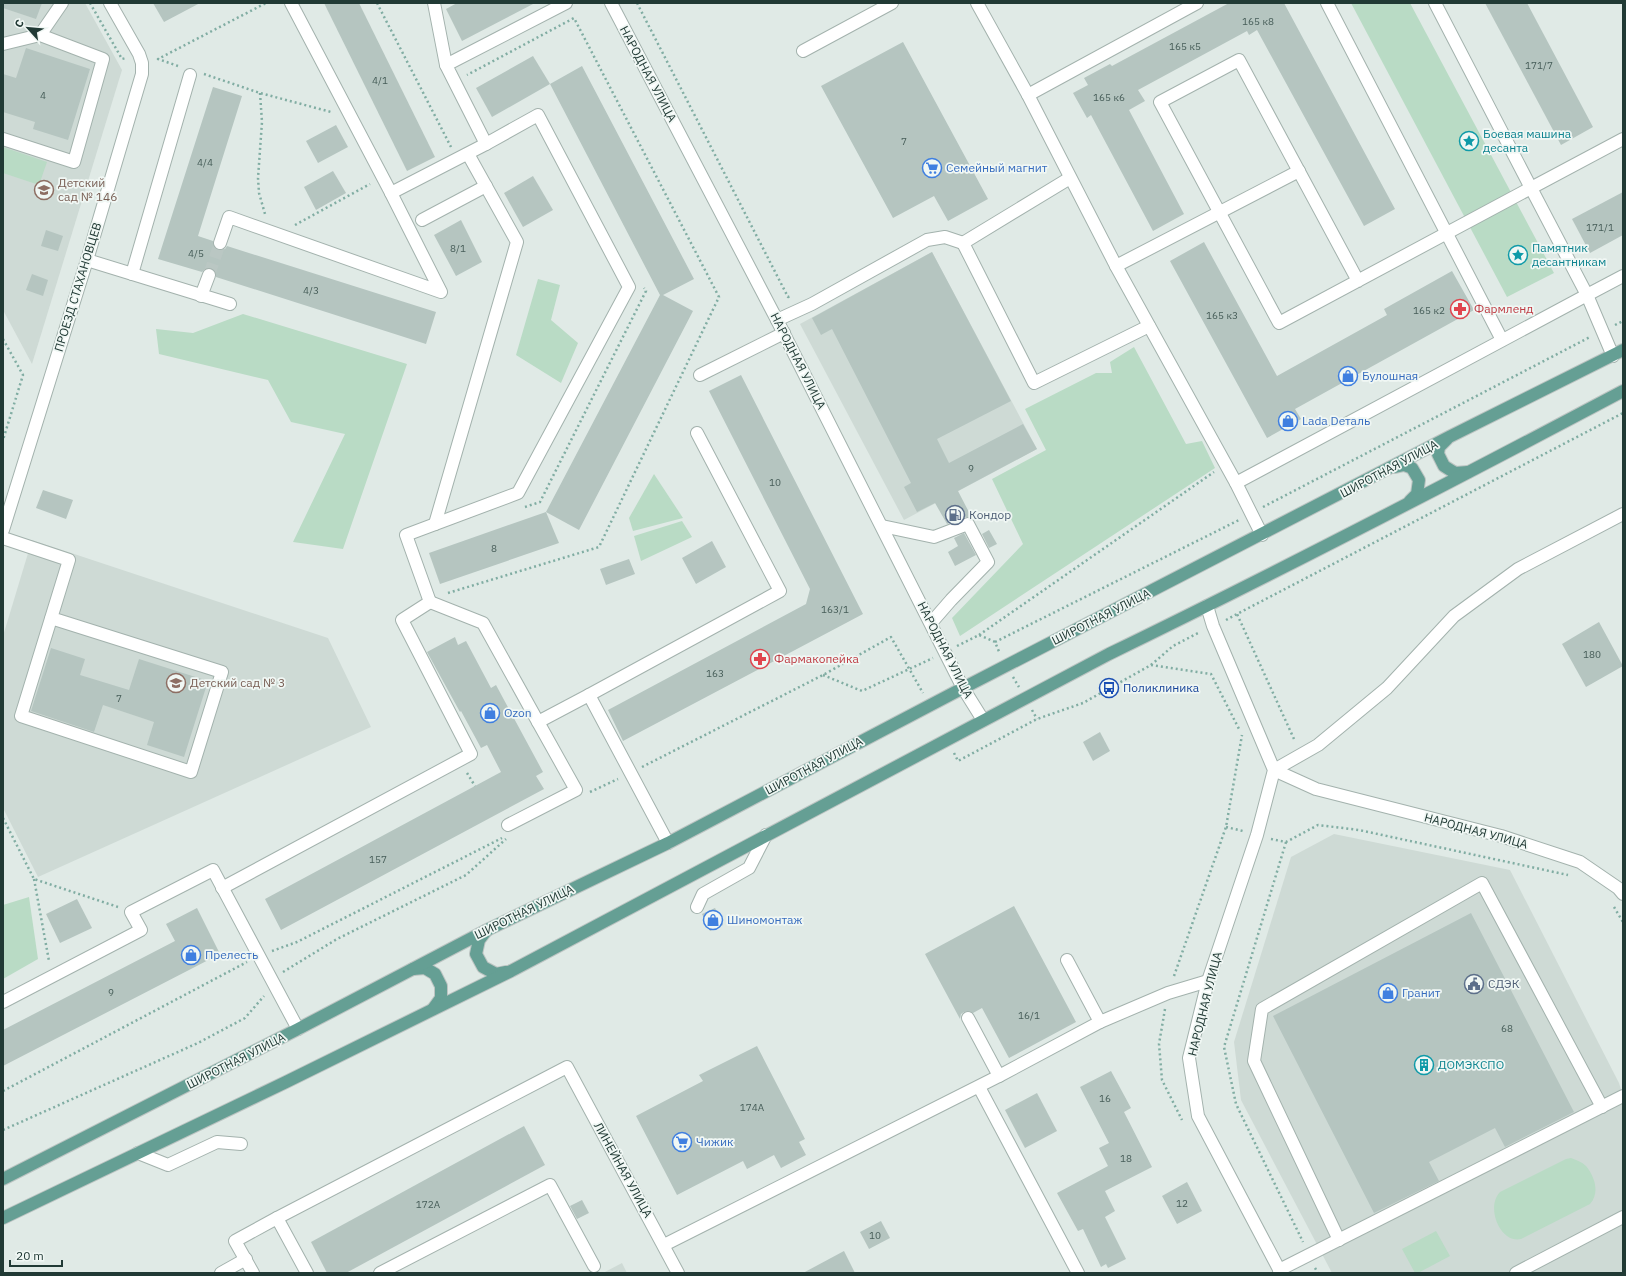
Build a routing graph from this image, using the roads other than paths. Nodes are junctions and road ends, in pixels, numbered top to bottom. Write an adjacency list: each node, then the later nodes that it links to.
1 (62, 3): 12 (street)
2 (110, 3): 32 (street, ПРОЕЗД СТАХАНОВЦЕВ)
3 (291, 3): 26 (street)
4 (434, 3): 15 (street)
5 (566, 3): 15 (street)
6 (611, 3): 41 (street, НАРОДНАЯ УЛИЦА)
7 (892, 3): 14 (street)
8 (977, 3): 17 (street)
9 (1197, 3): 17 (street)
10 (1326, 3): 29 (street)
11 (1435, 3): 25 (street)
12 (40, 34): 13 (street); 18 (street)
13 (3, 44)
14 (803, 51)
15 (446, 65): 20 (street)
16 (191, 72): 34 (street)
17 (1028, 95): 23 (street)
18 (3, 139)
19 (1623, 139): 25 (street)
20 (486, 144): 21 (street); 55 (street)
21 (468, 154): 24 (street); 26 (street)
22 (1299, 171): 27 (street); 27 (street); 37 (street)
23 (1070, 178): 30 (street); 33 (street)
24 (486, 186): 28 (street); 55 (street)
25 (1531, 188): 29 (street); 38 (street)
26 (391, 193): 31 (street)
27 (1218, 212): 33 (street); 37 (street)
28 (422, 220)
29 (1446, 233): 37 (street); 44 (street)
30 (963, 242): 41 (street); 42 (street)
31 (220, 243)
32 (87, 260): 34 (street); 57 (street, ПРОЕЗД СТАХАНОВЦЕВ)
33 (1116, 266): 42 (street)
34 (132, 274): 39 (street)
35 (209, 275): 39 (street)
36 (1623, 276): 38 (street)
37 (1358, 281)
38 (1587, 295): 44 (street); 45 (street)
39 (202, 296): 40 (street)
40 (230, 304)
41 (777, 320): 43 (street, НАРОДНАЯ УЛИЦА)
42 (1149, 326): 52 (street)
43 (784, 333): 46 (street); 56 (street, НАРОДНАЯ УЛИЦА)
44 (1502, 340): 52 (street)
45 (1618, 353): 49 (main road, ШИРОТНАЯ УЛИЦА)
46 (700, 375)
47 (1623, 391): 51 (main road)
48 (696, 433): 65 (street)
49 (1449, 437): 50 (main road, ШИРОТНАЯ УЛИЦА); 51 (main road)
50 (1390, 468): 53 (main road); 58 (main road, ШИРОТНАЯ УЛИЦА)
51 (1468, 472): 53 (main road)
52 (1236, 483): 58 (street)
53 (1408, 503): 61 (main road)
54 (1623, 514): 68 (street)
55 (435, 524): 60 (street)
56 (882, 526): 63 (street, НАРОДНАЯ УЛИЦА); 63 (street)
57 (3, 530)
58 (1262, 535): 64 (main road, ШИРОТНАЯ УЛИЦА)
59 (3, 538): 62 (street)
60 (430, 602): 67 (street); 72 (street)
61 (1207, 606): 66 (main road); 68 (street)
62 (51, 618): 62 (street)
63 (931, 623): 64 (street, НАРОДНАЯ УЛИЦА)
64 (963, 688): 66 (street, НАРОДНАЯ УЛИЦА); 71 (main road, ШИРОТНАЯ УЛИЦА)
65 (589, 695): 67 (street); 71 (street)
66 (983, 720): 70 (main road)
67 (538, 722): 69 (street)
68 (1274, 770): 73 (street, НАРОДНАЯ УЛИЦА); 79 (street, НАРОДНАЯ УЛИЦА)
69 (508, 825)
70 (766, 835): 74 (street); 78 (main road)
71 (668, 843): 75 (main road, ШИРОТНАЯ УЛИЦА)
72 (222, 888): 80 (street); 84 (street)
73 (1623, 894)
74 (697, 907)
75 (488, 929): 77 (main road, ШИРОТНАЯ УЛИЦА); 78 (main road)
76 (1067, 960): 83 (street)
77 (412, 969): 81 (main road); 84 (main road, ШИРОТНАЯ УЛИЦА)
78 (511, 971): 81 (main road)
79 (1208, 981): 83 (street); 99 (street, НАРОДНАЯ УЛИЦА)
80 (3, 1002)
81 (433, 1009): 90 (main road)
82 (968, 1018): 85 (street)
83 (1100, 1022): 85 (street)
84 (298, 1029): 91 (main road, ШИРОТНАЯ УЛИЦА)
85 (1000, 1076): 86 (street)
86 (979, 1087): 96 (street); 105 (street)
87 (1623, 1096): 88 (street)
88 (1602, 1107): 95 (street); 95 (street)
89 (241, 1144): 90 (street)
90 (138, 1153): 93 (main road)
91 (3, 1179)
92 (1623, 1217): 106 (street)
93 (3, 1218)
94 (277, 1218): 96 (street, ЛИНЕЙНАЯ УЛИЦА); 97 (street); 102 (street)
95 (1339, 1240): 99 (street)
96 (664, 1245): 104 (street, ЛИНЕЙНАЯ УЛИЦА)
97 (246, 1259): 100 (street); 101 (street)
98 (594, 1266): 103 (street)
99 (1280, 1272)
100 (221, 1273)
101 (253, 1273)
102 (307, 1273)
103 (380, 1273)
104 (678, 1273)
105 (1078, 1273)
106 (1516, 1273)

